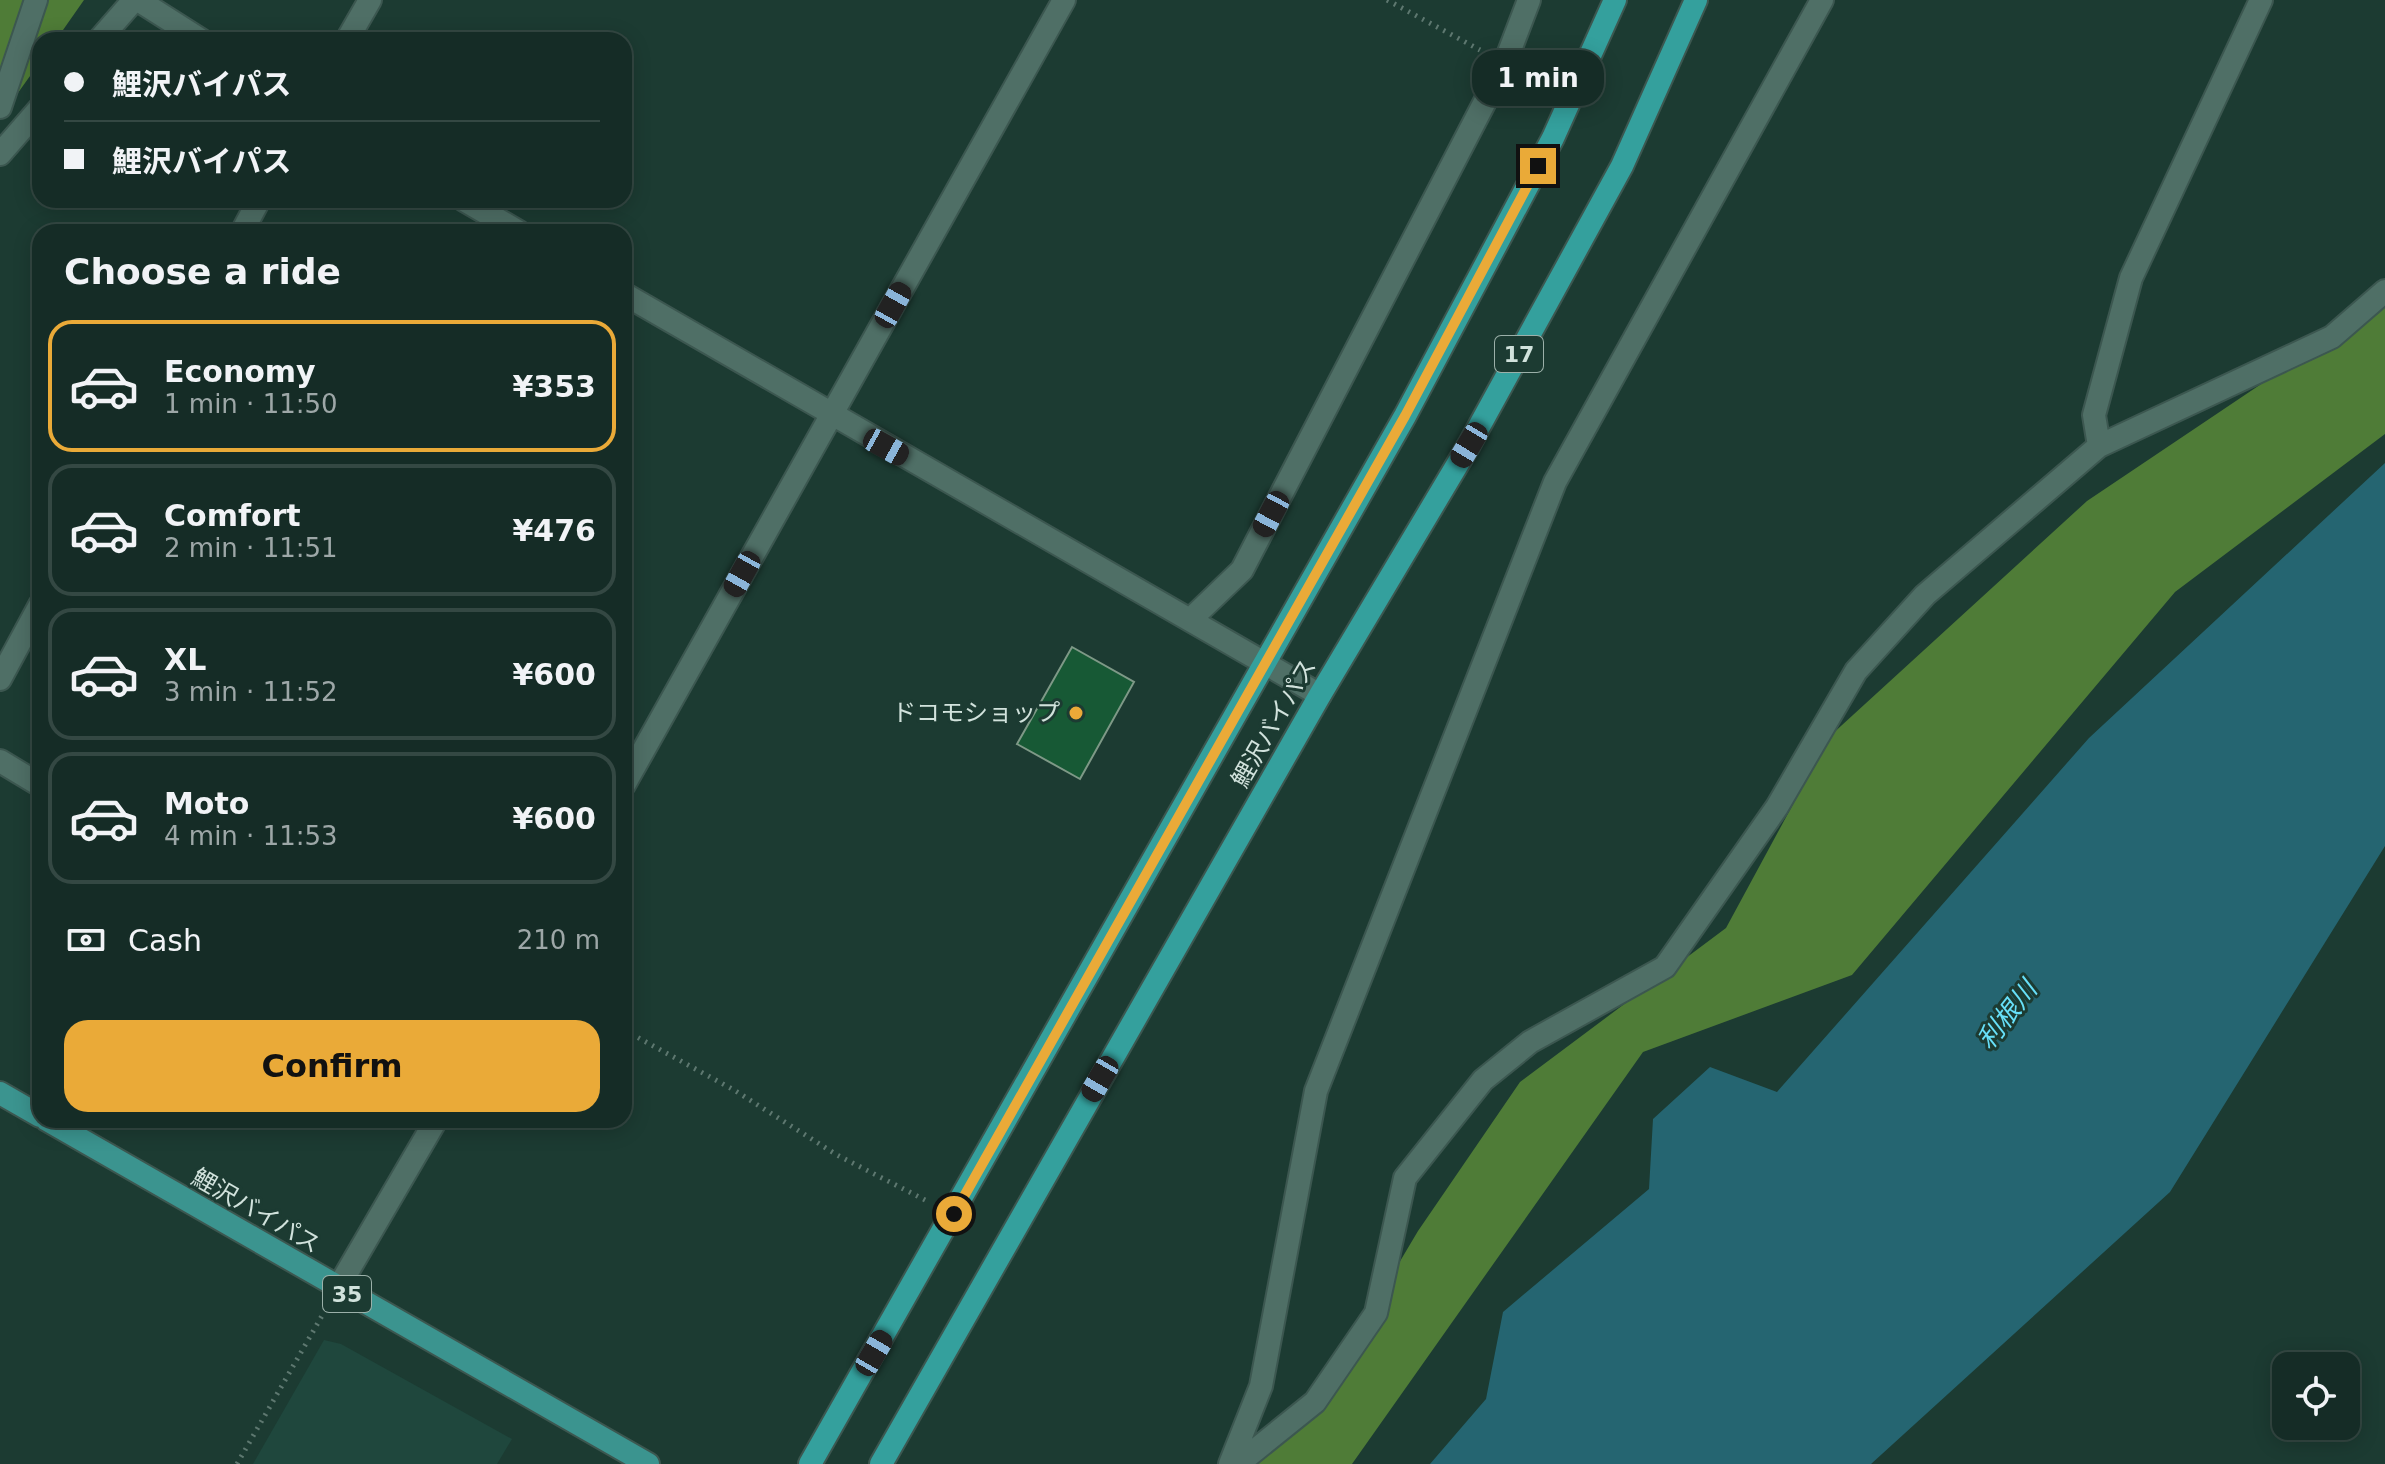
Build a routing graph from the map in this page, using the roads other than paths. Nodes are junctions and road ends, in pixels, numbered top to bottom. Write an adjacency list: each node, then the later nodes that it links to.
1 (36, 0): 13 (street)
2 (136, 0): 10 (street); 11 (street)
3 (370, 0): 12 (street)
4 (1064, 0): 20 (street)
5 (1529, 0): 22 (street)
6 (1615, 0): 24 (highway, 鯉沢バイパス)
7 (1696, 0): 26 (highway, 鯉沢バイパス / 17)
8 (1822, 0): 38 (street)
9 (2261, 0): 21 (street)
10 (106, 32)
11 (188, 32)
12 (352, 32)
13 (0, 107)
14 (32, 117): 15 (street)
15 (0, 154)
16 (478, 208): 17 (street)
17 (505, 224)
18 (2385, 291): 21 (street)
19 (632, 299): 20 (street)
20 (830, 416): 22 (street); 28 (street)
21 (2099, 446): 39 (street)
22 (1191, 619): 24 (street)
23 (32, 620): 25 (street)
24 (1265, 661): 26 (street); 36 (highway, 鯉沢バイパス)
25 (0, 679)
26 (1320, 695): 37 (highway, 鯉沢バイパス / 17)
27 (0, 761): 29 (street)
28 (632, 771)
29 (32, 780)
30 (0, 1093): 31 (main road)
31 (32, 1111)
32 (61, 1128): 34 (main road, 鯉沢バイパス / 35)
33 (431, 1128): 34 (street)
34 (338, 1288): 35 (main road, 鯉沢バイパス / 35)
35 (648, 1464)
36 (810, 1464)
37 (881, 1464)
38 (1230, 1464)
39 (1238, 1464)

